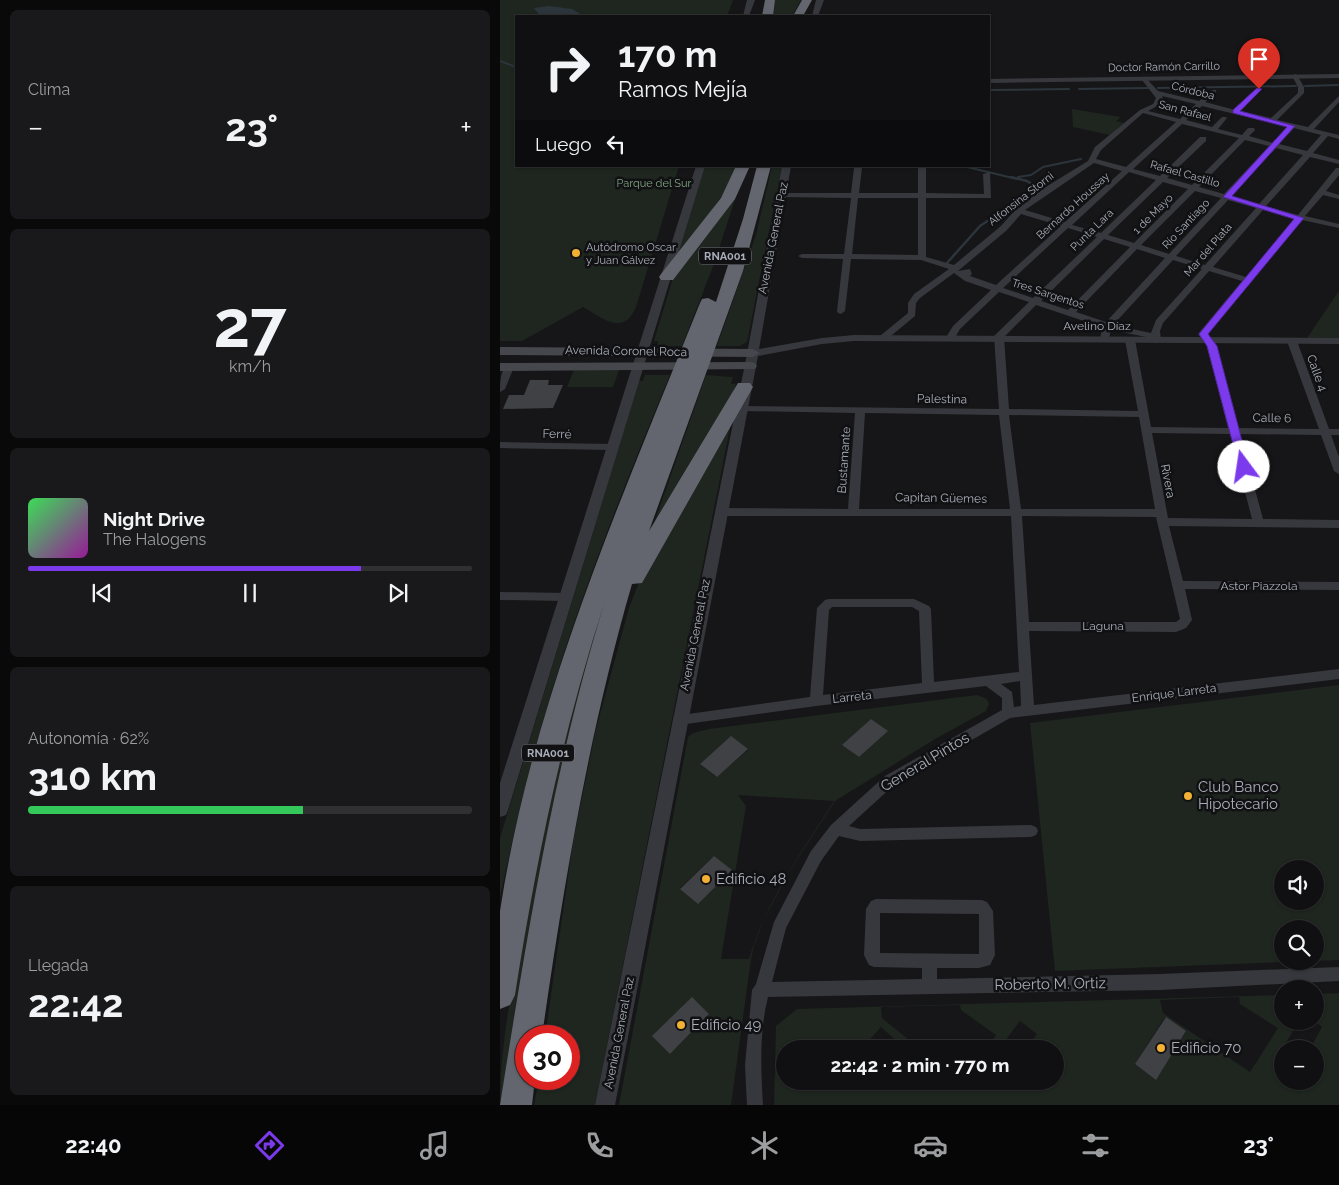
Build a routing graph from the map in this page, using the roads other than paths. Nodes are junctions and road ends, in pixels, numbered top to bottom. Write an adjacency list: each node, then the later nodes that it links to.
1 (751, 0): 5 (street)
2 (770, 0): 6 (highway)
3 (807, 0): 7 (highway)
4 (820, 0): 8 (street)
5 (746, 15)
6 (768, 15)
7 (799, 15)
8 (815, 15)
9 (1295, 76): 10 (street, Doctor Ramón Carrillo); 11 (street, Doctor Ramón Carrillo); 21 (street)
10 (1338, 77)
11 (1144, 79): 12 (street, Doctor Ramón Carrillo); 15 (street)
12 (990, 81)
13 (1259, 89): 19 (street)
14 (1214, 91): 17 (street, Bernardo Houssay)
15 (1158, 94): 17 (street, Córdoba); 18 (street, Alfonsina Storni)
16 (1339, 98): 26 (street)
17 (1201, 103): 19 (street, Córdoba); 22 (street, Bernardo Houssay)
18 (1142, 111): 22 (street, San Rafael); 33 (street, Alfonsina Storni)
19 (1236, 112): 21 (street, Córdoba)
20 (1224, 118): 24 (street)
21 (1272, 121): 23 (street, Córdoba)
22 (1182, 122): 24 (street, San Rafael); 42 (street, Bernardo Houssay)
23 (1292, 126): 26 (street, Córdoba); 31 (street, Río Santiago)
24 (1212, 130): 30 (street, San Rafael)
25 (1251, 130): 30 (street, 1 de Mayo)
26 (1309, 130): 27 (street, Córdoba)
27 (1326, 134): 28 (street, Córdoba); 32 (street, Mar del Plata)
28 (1339, 138)
29 (1202, 139): 45 (street, Punta Lara)
30 (1240, 140): 31 (street, San Rafael); 46 (street, 1 de Mayo)
31 (1271, 148): 32 (street); 52 (street, Río Santiago)
32 (1308, 155): 34 (street); 53 (street, Mar del Plata)
33 (1093, 160): 42 (street, Rafael Castillo); 54 (street, Alfonsina Storni)
34 (1339, 162)
35 (701, 167): 67 (street)
36 (743, 167): 67 (highway)
37 (751, 167): 83 (highway, Avenida General Paz / RNA001)
38 (764, 167): 83 (highway, Avenida General Paz / RNA001)
39 (787, 167): 48 (street, Avenida General Paz)
40 (922, 167): 50 (street)
41 (858, 168): 49 (street)
42 (1130, 170): 45 (street, Rafael Castillo); 56 (street, Bernardo Houssay)
43 (1339, 170): 47 (street)
44 (987, 174): 50 (street)
45 (1162, 179): 46 (street, Rafael Castillo); 58 (street, Punta Lara)
46 (1191, 191): 52 (street, Rafael Castillo); 59 (street, 1 de Mayo)
47 (1321, 192): 51 (street); 55 (street)
48 (781, 195): 49 (street); 86 (street, Avenida General Paz)
49 (854, 196): 50 (street); 61 (street)
50 (920, 197): 63 (street)
51 (1339, 197)
52 (1224, 200): 53 (street, Rafael Castillo); 62 (street, Río Santiago)
53 (1261, 207): 55 (street, Rafael Castillo); 65 (street, Mar del Plata)
54 (1019, 211): 56 (street); 66 (street, Alfonsina Storni)
55 (1300, 217): 57 (street, Rafael Castillo); 68 (street)
56 (1071, 223): 58 (street); 69 (street, Bernardo Houssay)
57 (1339, 226)
58 (1104, 233): 59 (street); 70 (street, Punta Lara)
59 (1137, 246): 62 (street); 72 (street, 1 de Mayo)
60 (802, 256): 61 (street)
61 (848, 257): 63 (street); 71 (street)
62 (1171, 257): 65 (street); 73 (street, Río Santiago)
63 (922, 258): 64 (street)
64 (955, 268): 66 (street, Alfonsina Storni); 74 (street, Alfonsina Storni)
65 (1208, 268): 68 (street); 75 (street, Mar del Plata)
66 (966, 271): 69 (street, Tres Sargentos)
67 (667, 277): 85 (street)
68 (1247, 280): 80 (street)
69 (1000, 286): 70 (street, Tres Sargentos); 76 (street, Bernardo Houssay)
70 (1036, 298): 72 (street, Tres Sargentos); 77 (street, Punta Lara)
71 (842, 311)
72 (1070, 313): 73 (street, Tres Sargentos)
73 (1107, 326): 75 (street, Tres Sargentos); 78 (street)
74 (883, 338): 76 (street, Avelino Díaz); 86 (street, Avelino Díaz)
75 (1156, 338): 79 (street, Avelino Díaz); 80 (street, Avelino Díaz)
76 (950, 339): 77 (street, Avelino Díaz)
77 (999, 339): 78 (street, Avelino Díaz); 94 (street)
78 (1105, 340): 79 (street, Avelino Díaz)
79 (1130, 340): 95 (street, Rivera)
80 (1208, 340): 81 (street, Avelino Díaz); 97 (street)
81 (1292, 341): 82 (street, Avelino Díaz); 98 (street, Calle 4)
82 (1339, 341)
83 (700, 343): 89 (highway, Avenida General Paz / RNA001)
84 (500, 350): 85 (main road, Avenida Coronel Roca)
85 (642, 352): 86 (main road, Avenida Coronel Roca); 88 (street)
86 (751, 359): 88 (main road, Avenida Coronel Roca); 90 (street, Avenida General Paz)
87 (504, 367): 88 (main road, Avenida Coronel Roca); 91 (street)
88 (636, 367): 101 (street)
89 (688, 377): 113 (highway, Avenida General Paz / RNA001); 132 (highway, Avenida General Paz / RNA001)
90 (744, 387): 92 (street, Avenida General Paz); 113 (highway)
91 (500, 389)
92 (742, 408): 93 (street, Palestina); 104 (street, Avenida General Paz)
93 (860, 410): 94 (street, Palestina); 103 (street, Bustamante)
94 (1004, 413): 95 (street, Palestina); 105 (street)
95 (1143, 414): 96 (street, Rivera)
96 (1145, 430): 97 (street, Calle 6); 106 (street, Rivera)
97 (1235, 430): 98 (street, Calle 6); 107 (street)
98 (1325, 432): 99 (street, Calle 6); 102 (street, Calle 4)
99 (1339, 432)
100 (500, 445): 101 (street, Ferré)
101 (613, 447): 112 (street)
102 (1339, 471)
103 (853, 511): 104 (street, Capitan Güemes); 105 (street, Capitan Güemes)
104 (720, 512): 123 (street, Avenida General Paz)
105 (1016, 513): 106 (street, Capitan Güemes); 115 (street)
106 (1162, 517): 107 (street, Capitan Güemes); 109 (street, Rivera)
107 (1258, 523): 108 (street, Capitan Güemes)
108 (1339, 524)
109 (1178, 585): 110 (street, Astor Piazzola); 114 (street, Rivera)
110 (1339, 586)
111 (500, 596): 112 (street)
112 (566, 597): 124 (street)
113 (609, 623): 133 (highway, Avenida General Paz / RNA001)
114 (1182, 625): 115 (street, Laguna)
115 (1023, 626): 117 (street)
116 (1339, 674): 121 (street, Enrique Larreta)
117 (1025, 676): 118 (street, Larreta); 121 (street)
118 (990, 682): 119 (street, Larreta); 122 (street)
119 (928, 689): 120 (street, Larreta); 120 (street)
120 (816, 701): 123 (street, Larreta)
121 (1028, 710): 122 (street, Enrique Larreta)
122 (1008, 714): 126 (street, General Pintos)
123 (679, 720): 136 (street, Avenida General Paz)
124 (502, 795): 125 (street)
125 (500, 810)
126 (836, 829): 127 (street); 131 (street, General Pintos)
127 (1031, 831)
128 (930, 961): 128 (street); 130 (street)
129 (1339, 974): 130 (street, Roberto M. Ortiz)
130 (929, 986): 131 (street, Roberto M. Ortiz)
131 (760, 990): 137 (street, General Pintos)
132 (500, 995)
133 (528, 1025)
134 (518, 1090): 135 (highway, Avenida General Paz / RNA001)
135 (516, 1105)
136 (605, 1105)
137 (755, 1105)

